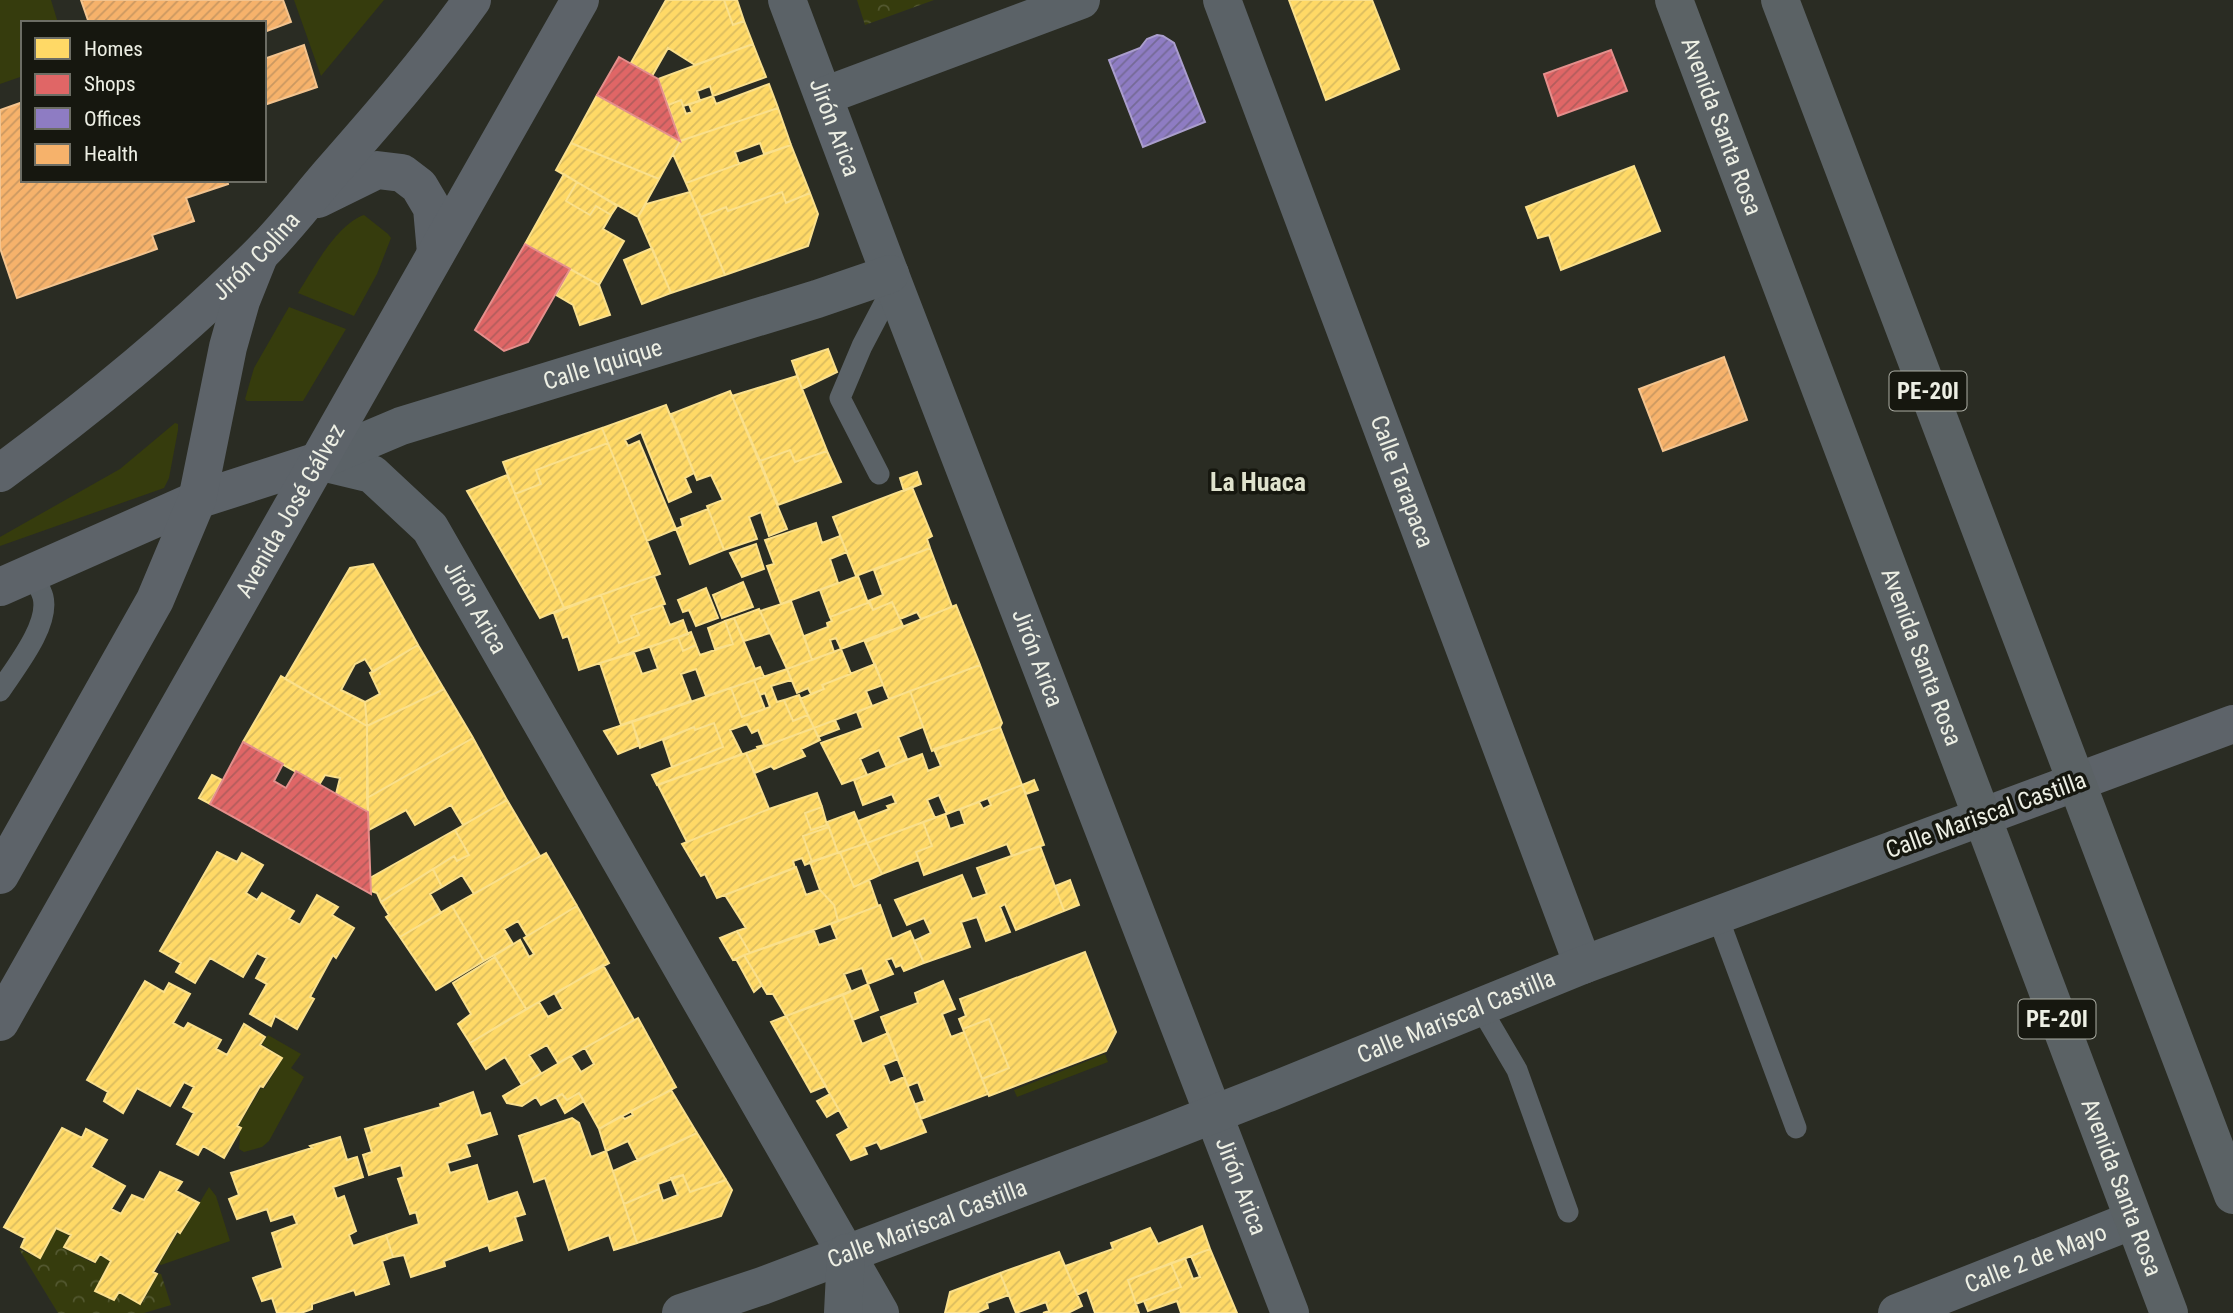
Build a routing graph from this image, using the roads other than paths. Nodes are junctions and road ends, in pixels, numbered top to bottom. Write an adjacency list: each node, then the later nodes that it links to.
1 (472, 0): 9 (main road, Jirón Colina)
2 (580, 0): 10 (main road, Avenida José Gálvez)
3 (788, 0): 8 (street, Jirón Arica)
4 (1081, 0): 8 (street)
5 (1222, 0): 24 (street, Calle Tarapaca)
6 (1674, 0): 21 (main road, Avenida Santa Rosa / PE-20I)
7 (1780, 0): 20 (main road, PE-20I)
8 (824, 96): 12 (street, Jirón Arica)
9 (298, 210): 10 (main road); 11 (main road, Jirón Colina)
10 (436, 253): 13 (main road, Avenida José Gálvez)
11 (259, 256): 14 (main road, Jirón Colina); 16 (main road)
12 (892, 280): 13 (street, Calle Iquique); 15 (lane); 27 (street, Jirón Arica)
13 (318, 461): 16 (main road); 26 (main road, Avenida José Gálvez); 32 (street, Jirón Arica)
14 (0, 473)
15 (879, 474)
16 (197, 500): 17 (main road); 22 (main road)
17 (15, 580): 18 (lane)
18 (0, 691)
19 (2233, 724): 20 (main road, Calle Mariscal Castilla)
20 (2077, 782): 21 (main road, Calle Mariscal Castilla); 29 (main road, PE-20I)
21 (1982, 817): 23 (street, Calle Mariscal Castilla); 31 (main road, Avenida Santa Rosa / PE-20I)
22 (0, 875)
23 (1717, 915): 24 (street, Calle Mariscal Castilla); 28 (lane)
24 (1583, 965): 25 (street, Calle Mariscal Castilla)
25 (1480, 1007): 27 (street, Calle Mariscal Castilla); 30 (lane)
26 (0, 1022)
27 (1212, 1115): 32 (street, Calle Mariscal Castilla); 36 (street, Jirón Arica)
28 (1796, 1128)
29 (2232, 1189)
30 (1568, 1212)
31 (2133, 1220): 37 (street, Calle 2 de Mayo); 38 (main road, Avenida Santa Rosa / PE-20I)
32 (846, 1253): 33 (street, Calle Mariscal Castilla); 34 (street); 35 (street, Jirón Arica)
33 (681, 1313)
34 (843, 1313)
35 (880, 1313)
36 (1290, 1313)
37 (1897, 1313)
38 (2169, 1313)

